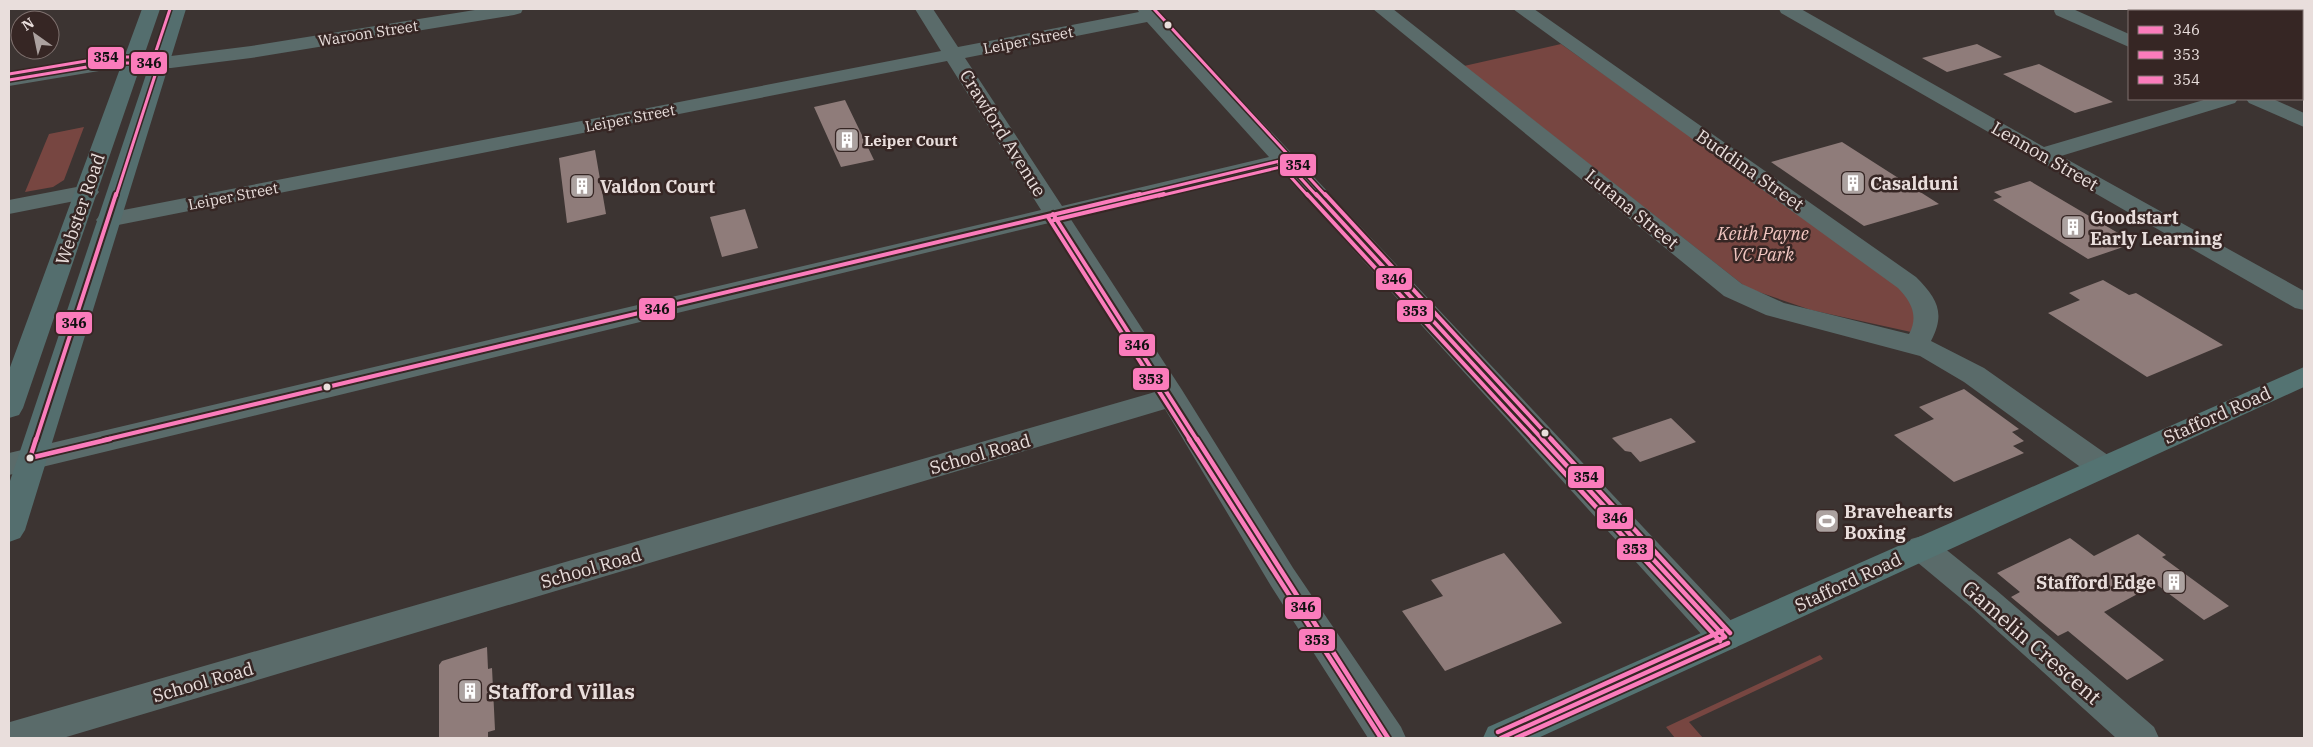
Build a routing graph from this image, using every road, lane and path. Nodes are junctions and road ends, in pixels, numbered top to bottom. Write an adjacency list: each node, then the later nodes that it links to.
1 (151, 9): 13 (main road, Webster Road)
2 (177, 9): 14 (main road, Webster Road)
3 (514, 9): 10 (street, Waroon Street)
4 (924, 9): 12 (street, Crawford Avenue)
5 (1382, 9): 26 (street, Lutana Street)
6 (1522, 9): 26 (street, Buddina Street)
7 (1788, 9): 19 (street, Lennon Street)
8 (2063, 11): 11 (street)
9 (1149, 12): 12 (street, Leiper Street); 20 (street)
10 (444, 15): 14 (street, Waroon Street)
11 (2128, 41)
12 (953, 54): 23 (street, Crawford Avenue); 24 (street, Leiper Street)
13 (131, 63): 14 (street); 15 (street); 21 (main road, Webster Road)
14 (157, 71): 24 (main road, Webster Road)
15 (9, 80)
16 (2225, 100): 19 (street)
17 (2258, 100): 18 (street)
18 (2304, 121)
19 (2042, 155): 25 (street, Lennon Street)
20 (1284, 160): 23 (street); 34 (street)
21 (87, 192): 22 (street); 29 (main road, Webster Road)
22 (9, 207)
23 (1053, 214): 28 (street, Crawford Avenue); 30 (street)
24 (108, 220): 30 (main road, Webster Road)
25 (2304, 302)
26 (1916, 345): 31 (street)
27 (2304, 376): 31 (highway, Stafford Road)
28 (1172, 397): 35 (street, School Road); 36 (street, Crawford Avenue)
29 (9, 408)
30 (20, 461): 32 (main road, Webster Road)
31 (2101, 466): 33 (highway, Stafford Road)
32 (9, 530)
33 (1922, 548): 34 (highway, Stafford Road); 38 (street, Gamelin Crescent)
34 (1725, 637): 37 (highway, Stafford Road)
35 (10, 738)
36 (1388, 738)
37 (1501, 738)
38 (2141, 738)

